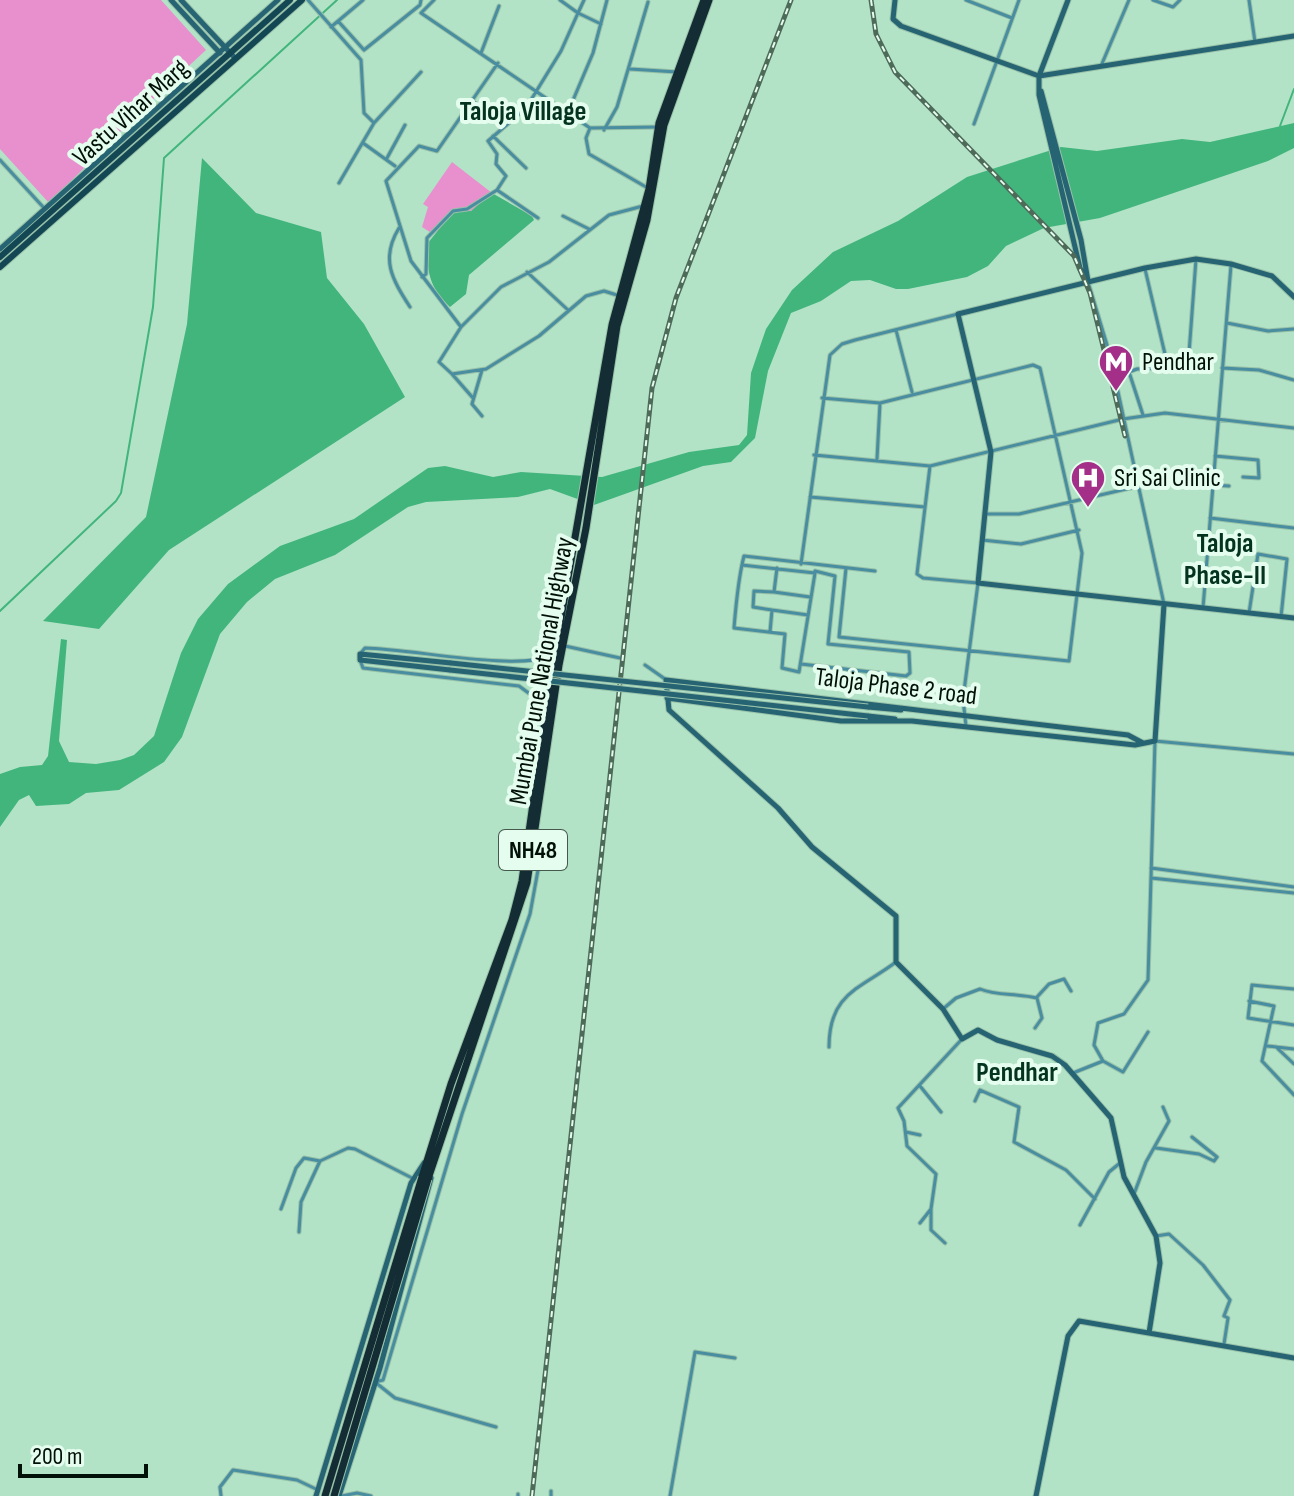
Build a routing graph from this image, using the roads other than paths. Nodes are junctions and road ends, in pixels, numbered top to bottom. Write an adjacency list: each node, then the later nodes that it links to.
1 (171, 0): 32 (street)
2 (181, 0): 32 (street)
3 (278, 0): 32 (street)
4 (290, 0): 32 (main road, Vastu Vihar Marg)
5 (302, 0): 32 (main road)
6 (363, 0): 26 (street)
7 (421, 0): 26 (street)
8 (434, 0): 31 (street)
9 (560, 0): 24 (street)
10 (584, 0): 24 (street)
11 (607, 0): 27 (street)
12 (707, 0): 38 (highway, NH48); 48 (highway, NH48)
13 (895, 0): 33 (street)
14 (966, 0): 25 (street)
15 (1019, 0): 25 (street)
16 (1068, 0): 39 (street)
17 (1129, 0): 35 (street)
18 (1153, 0): 19 (street)
19 (1180, 0)
20 (1249, 0): 30 (street)
21 (309, 1): 28 (street)
22 (648, 2): 36 (street)
23 (499, 6): 31 (street)
24 (578, 13): 27 (street); 40 (street)
25 (1012, 18): 33 (street)
26 (338, 21): 28 (street)
27 (602, 24): 43 (street)
28 (331, 27): 45 (street)
29 (1294, 36): 30 (street)
30 (1255, 42): 35 (street)
31 (481, 53): 34 (street)
32 (227, 55): 61 (street); 67 (main road, Vastu Vihar Marg); 70 (main road)
33 (995, 62): 39 (street); 46 (street)
34 (498, 63): 40 (street); 41 (street)
35 (1101, 66): 39 (street)
36 (630, 69): 38 (street); 50 (street)
37 (421, 72): 45 (street)
38 (677, 72): 48 (highway, NH48)
39 (1039, 76): 44 (street)
40 (536, 89): 43 (street); 51 (street)
41 (472, 101): 42 (street); 55 (street)
42 (488, 111)
43 (568, 112): 49 (street)
44 (1047, 120): 74 (street); 74 (street)
45 (374, 123): 52 (street)
46 (974, 124)
47 (405, 125): 53 (street)
48 (661, 127): 50 (street); 58 (highway, NH48); 60 (highway, NH48)
49 (590, 128): 50 (street); 58 (street)
50 (604, 130)
51 (493, 136): 56 (street); 59 (street)
52 (363, 143): 53 (street); 57 (street)
53 (387, 158): 55 (street)
54 (0, 160): 61 (street)
55 (396, 167): 64 (street)
56 (526, 168)
57 (339, 183)
58 (649, 189): 60 (highway, NH48)
59 (497, 190): 63 (street); 73 (street)
60 (648, 205): 65 (street); 75 (highway, NH48)
61 (44, 208): 66 (street)
62 (563, 216): 65 (street)
63 (538, 218)
64 (399, 228): 73 (street); 77 (street)
65 (589, 229): 72 (street)
66 (0, 248)
67 (0, 257)
68 (1196, 259): 69 (street); 71 (street); 84 (street)
69 (1231, 264): 76 (street); 80 (street)
70 (0, 267)
71 (1145, 268): 74 (street); 84 (street)
72 (527, 272): 78 (street); 81 (street)
73 (422, 277): 81 (street)
74 (1088, 282): 79 (street); 97 (street)
75 (622, 297): 78 (street); 138 (highway, Mumbai Pune National Highway / NH48); 138 (highway, Mumbai Pune National Highway / NH48)
76 (1294, 297)
77 (410, 307)
78 (568, 310): 86 (street)
79 (958, 314): 83 (street); 89 (street)
80 (1227, 323): 82 (street); 85 (street)
81 (461, 327): 87 (street)
82 (1294, 329)
83 (896, 330): 90 (street); 91 (street)
84 (1168, 367): 94 (street)
85 (1222, 368): 88 (street); 96 (street)
86 (482, 370): 87 (street); 92 (street)
87 (452, 374): 92 (street)
88 (1294, 380)
89 (974, 381): 90 (street); 99 (street); 100 (street)
90 (913, 393): 93 (street)
91 (822, 398): 93 (street); 101 (street)
92 (474, 399): 95 (street)
93 (880, 403): 103 (street)
94 (1143, 415): 96 (street); 97 (street)
95 (482, 416)
96 (1218, 418): 98 (street); 102 (street)
97 (1123, 419): 99 (street); 107 (street)
98 (1294, 428)
99 (1055, 436): 100 (street); 110 (street)
100 (991, 452): 104 (street); 112 (street)
101 (814, 455): 103 (street); 109 (street)
102 (1215, 456): 105 (street); 106 (street)
103 (877, 459): 104 (street)
104 (930, 466): 111 (street)
105 (1243, 477)
106 (1213, 485): 108 (street); 113 (street)
107 (1139, 486): 110 (street); 128 (street)
108 (1229, 486)
109 (810, 497): 111 (street); 117 (street)
110 (1072, 501): 112 (street); 115 (street)
111 (926, 507): 124 (street)
112 (985, 514): 116 (street)
113 (1210, 518): 114 (street); 129 (street)
114 (1294, 528)
115 (1079, 530): 116 (street); 126 (street)
116 (982, 540): 124 (street)
117 (801, 564): 118 (street); 119 (street)
118 (742, 565): 120 (street); 135 (street)
119 (816, 565): 121 (street); 123 (street)
120 (777, 568): 123 (street); 125 (street)
121 (846, 568): 122 (street); 136 (street)
122 (875, 571)
123 (815, 573): 127 (street); 139 (street)
124 (978, 583): 126 (street); 141 (street)
125 (774, 592): 127 (street); 130 (street)
126 (1077, 593): 128 (street); 141 (street)
127 (811, 598): 132 (street)
128 (1164, 604): 129 (street); 155 (street)
129 (1203, 608): 131 (street)
130 (772, 610): 132 (street); 135 (street)
131 (1248, 613): 133 (street); 133 (street)
132 (809, 615): 145 (street)
133 (1281, 617): 134 (street)
134 (1294, 618)
135 (770, 632): 145 (street)
136 (859, 639): 137 (street); 139 (street)
137 (896, 643): 140 (street); 141 (street)
138 (561, 645): 142 (highway, Mumbai Pune National Highway / NH48); 144 (street); 158 (highway, Mumbai Pune National Highway / NH48)
139 (858, 647): 140 (street)
140 (895, 651): 145 (street)
141 (969, 651): 151 (street)
142 (555, 655): 143 (street); 154 (highway, Mumbai Pune National Highway / NH48)
143 (360, 657): 147 (street); 154 (street)
144 (620, 658)
145 (801, 664)
146 (645, 665): 148 (street, Taloja Phase 2 road)
147 (450, 667): 150 (street, bridge); 152 (street, bridge)
148 (666, 680): 149 (street); 150 (street, Taloja Phase 2 road)
149 (667, 698): 152 (street, Taloja Phase 2 road); 163 (street)
150 (914, 711): 151 (street, Taloja Phase 2 road)
151 (967, 716): 153 (street); 156 (street, Taloja Phase 2 road)
152 (912, 721): 153 (street, Taloja Phase 2 road)
153 (966, 726): 156 (street, Taloja Phase 2 road)
154 (544, 730): 191 (highway, Mumbai Pune National Highway / NH48)
155 (1155, 741): 156 (street, Taloja Phase 2 road); 157 (street); 159 (street)
156 (1143, 743)
157 (1294, 754)
158 (534, 840): 191 (highway, Mumbai Pune National Highway / NH48); 208 (street)
159 (1151, 868): 160 (street); 161 (street)
160 (1150, 878): 162 (street); 179 (street)
161 (1294, 887)
162 (1294, 893)
163 (896, 962): 168 (street); 176 (street)
164 (1294, 989): 167 (street)
165 (1071, 991): 166 (street)
166 (1037, 998): 168 (street); 172 (street)
167 (1249, 1001): 170 (street); 170 (street)
168 (943, 1009): 174 (street)
169 (1294, 1016): 171 (street)
170 (1271, 1023): 171 (street); 175 (street)
171 (1294, 1025)
172 (1035, 1028)
173 (1148, 1032): 179 (street)
174 (962, 1039): 181 (street); 182 (street)
175 (1267, 1046): 177 (street); 183 (street)
176 (829, 1047)
177 (1276, 1047): 178 (street); 180 (street)
178 (1294, 1049)
179 (1103, 1061): 181 (street)
180 (1294, 1064)
181 (1073, 1073): 193 (street)
182 (920, 1086): 186 (street); 187 (street)
183 (1294, 1095)
184 (975, 1101): 196 (street)
185 (1163, 1107): 190 (street)
186 (941, 1112)
187 (906, 1132): 188 (street); 198 (street)
188 (920, 1135)
189 (1192, 1137): 190 (street)
190 (1156, 1148): 195 (street)
191 (430, 1160): 194 (highway, NH48); 208 (street)
192 (320, 1161): 194 (street); 197 (street); 201 (street)
193 (1120, 1163): 195 (street); 196 (street)
194 (421, 1178): 210 (highway, NH48, bridge); 212 (highway, NH48, bridge)
195 (1134, 1194): 202 (street)
196 (1095, 1199): 200 (street)
197 (281, 1209)
198 (931, 1209): 199 (street); 203 (street)
199 (920, 1223)
200 (1080, 1225)
201 (299, 1232)
202 (1156, 1236): 204 (street); 205 (street)
203 (945, 1243)
204 (1149, 1333): 205 (street); 215 (street)
205 (1224, 1345): 207 (street)
206 (735, 1358): 214 (street)
207 (1294, 1358)
208 (375, 1382): 209 (street); 212 (street)
209 (496, 1427)
210 (321, 1495): 211 (street); 212 (street)
211 (221, 1496)
212 (339, 1496): 213 (street)
213 (371, 1496)
214 (670, 1496)
215 (1036, 1496)

